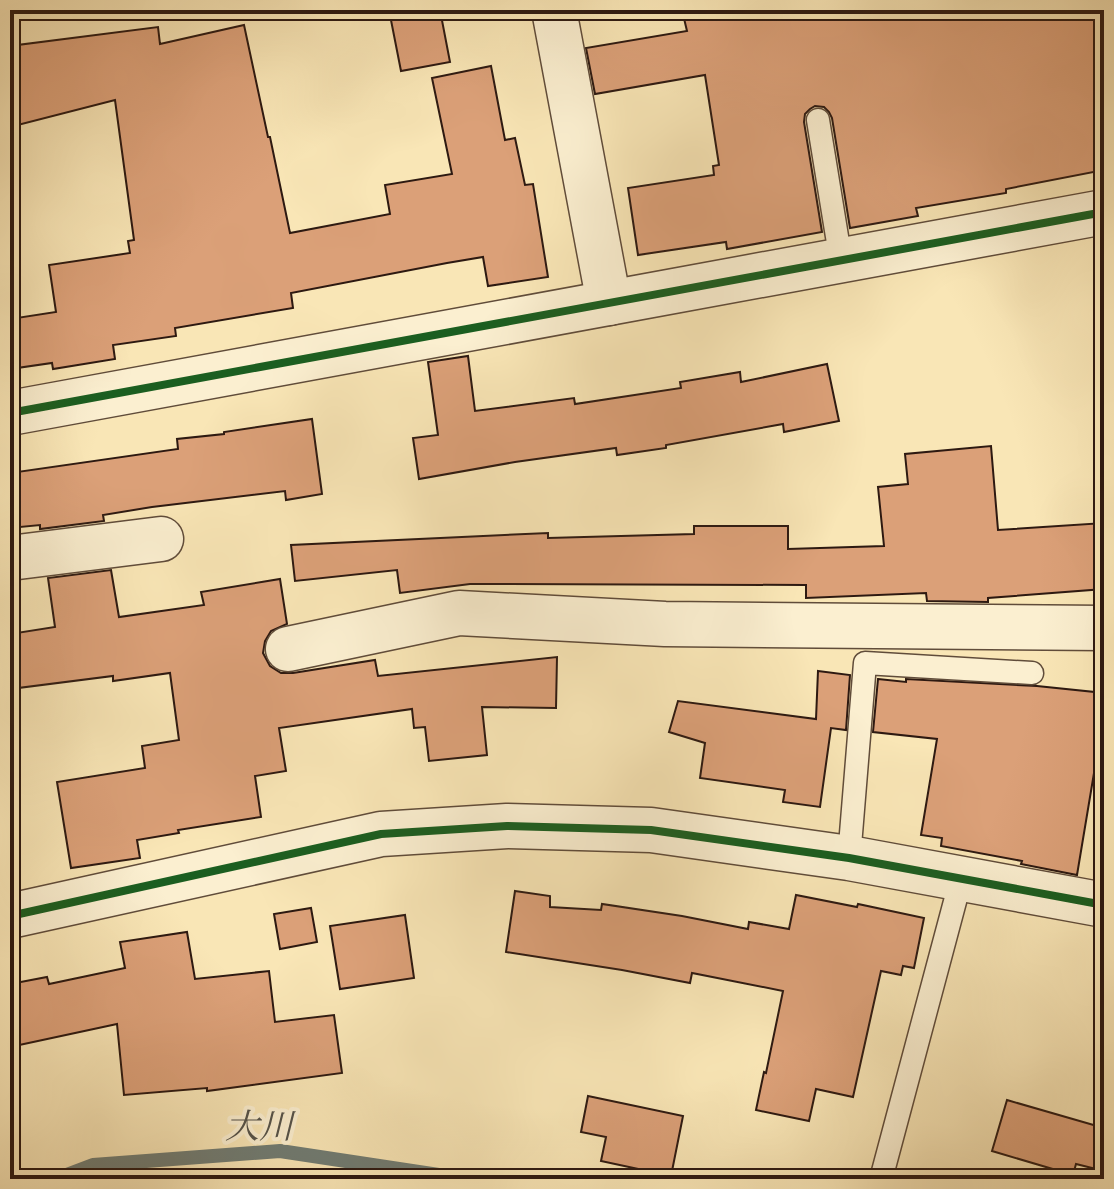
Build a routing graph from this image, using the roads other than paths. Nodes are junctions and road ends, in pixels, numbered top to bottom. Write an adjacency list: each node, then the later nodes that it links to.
1 (554, 10): 5 (street)
2 (818, 120): 4 (lane)
3 (1104, 212): 4 (street)
4 (841, 261): 5 (street)
5 (609, 303): 6 (street)
6 (10, 413)
7 (161, 539): 8 (street)
8 (10, 558)
9 (1104, 628): 10 (street)
10 (288, 649)
11 (1032, 673): 12 (lane)
12 (849, 858): 13 (street); 15 (street)
13 (961, 879): 14 (street); 16 (lane)
14 (1104, 905)
15 (10, 916)
16 (881, 1179)

